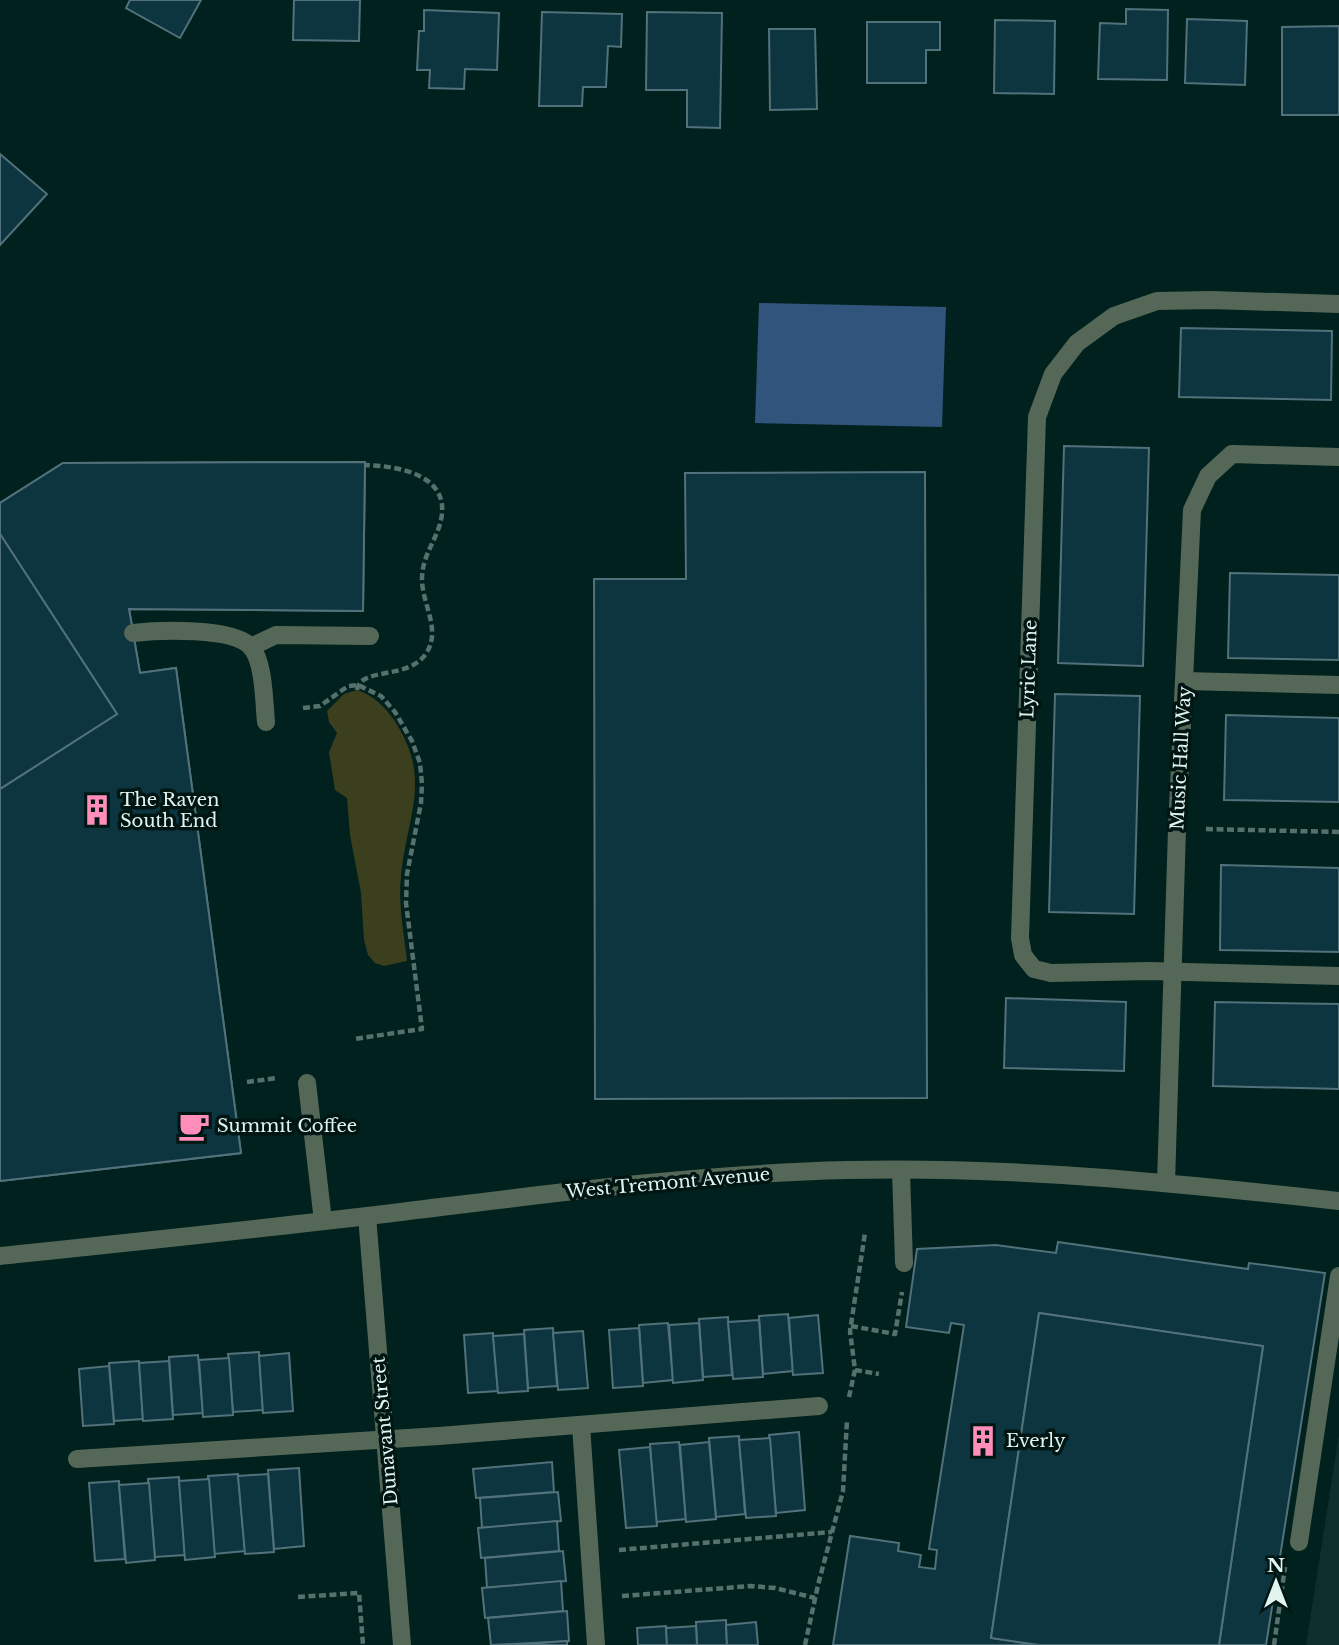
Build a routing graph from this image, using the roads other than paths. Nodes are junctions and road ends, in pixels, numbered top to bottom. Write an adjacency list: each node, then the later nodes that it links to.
1 (1339, 304): 9 (street, Lyric Lane)
2 (1339, 457): 6 (street, Music Hall Way)
3 (133, 633): 5 (street)
4 (370, 636): 5 (street)
5 (251, 647): 8 (street)
6 (1185, 681): 7 (street); 9 (street, Music Hall Way)
7 (1339, 685)
8 (266, 722)
9 (1173, 972): 10 (street, Lyric Lane); 13 (street, Music Hall Way)
10 (1339, 976)
11 (307, 1083): 16 (street)
12 (901, 1171): 13 (street, West Tremont Avenue); 15 (street, West Tremont Avenue); 18 (street)
13 (1166, 1183): 14 (street, West Tremont Avenue)
14 (1339, 1201)
15 (367, 1216): 16 (street, West Tremont Avenue); 22 (street, Dunavant Street)
16 (323, 1221): 17 (street, West Tremont Avenue)
17 (0, 1256)
18 (904, 1263)
19 (1339, 1276): 24 (street)
20 (819, 1406): 21 (street)
21 (581, 1425): 22 (street); 26 (street)
22 (387, 1439): 23 (street); 25 (street, Dunavant Street)
23 (77, 1460)
24 (1299, 1542)
25 (402, 1645)
26 (596, 1645)

